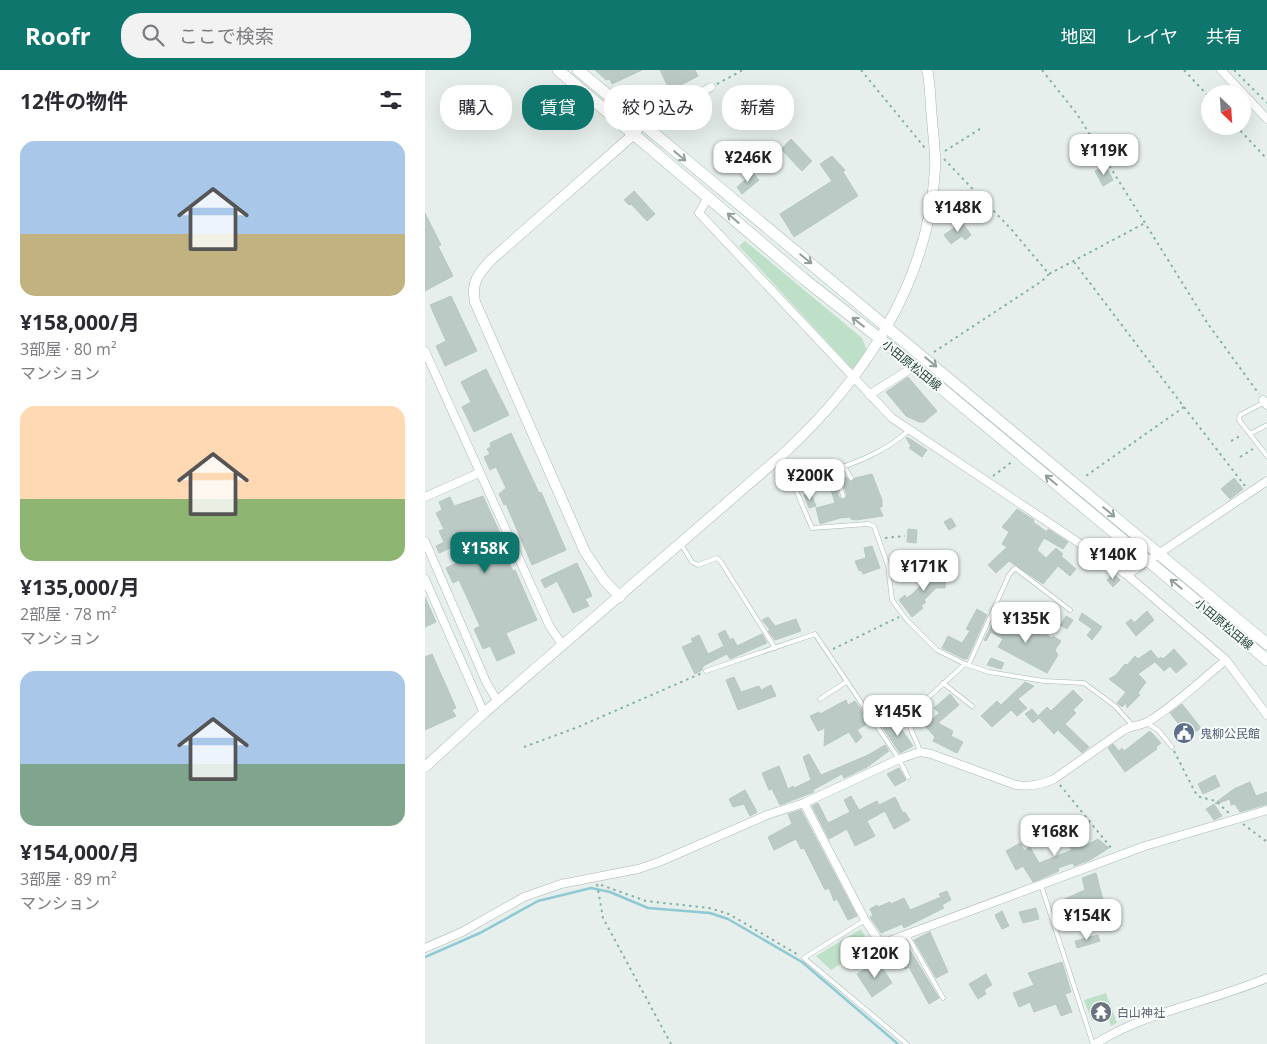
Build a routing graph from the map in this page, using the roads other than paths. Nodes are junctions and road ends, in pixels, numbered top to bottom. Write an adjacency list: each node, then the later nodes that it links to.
1 (558, 70): 9 (main road, 小田原松田線)
2 (578, 70): 5 (main road, 小田原松田線)
3 (927, 70): 11 (street)
4 (1221, 70): 6 (street)
5 (604, 92)
6 (1267, 119)
7 (638, 130): 9 (street)
8 (649, 130): 11 (main road, 小田原松田線, one-way to 11)
9 (634, 134): 10 (main road, 小田原松田線); 39 (street)
10 (708, 197): 12 (main road, 小田原松田線, one-way to 10); 15 (street)
11 (885, 327): 12 (street); 35 (main road, 小田原松田線, one-way to 35)
12 (880, 339): 15 (street); 36 (main road, 小田原松田線, one-way to 12)
13 (425, 351): 27 (street)
14 (907, 371): 16 (street)
15 (854, 380): 16 (street); 23 (street)
16 (869, 395): 19 (street)
17 (1265, 402): 20 (lane)
18 (1267, 424): 20 (lane)
19 (909, 430): 25 (lane); 37 (street)
20 (1249, 433): 21 (lane)
21 (1261, 448): 22 (lane); 24 (lane)
22 (1267, 448)
23 (781, 456): 30 (lane); 34 (street)
24 (1267, 456)
25 (844, 466): 26 (lane); 28 (lane)
26 (836, 470): 30 (lane); 31 (lane)
27 (479, 473): 32 (street); 44 (street)
28 (851, 478)
29 (1267, 482): 35 (street)
30 (793, 485): 48 (lane)
31 (843, 496)
32 (425, 497)
33 (425, 541): 41 (street)
34 (680, 542): 39 (street); 45 (lane)
35 (1158, 553): 36 (street); 43 (main road, 小田原松田線)
36 (1147, 560): 37 (street); 47 (main road, 小田原松田線, one-way to 36)
37 (1127, 575): 46 (street)
38 (425, 579): 42 (street)
39 (620, 597): 44 (street)
40 (1070, 610): 48 (lane)
41 (465, 635): 42 (street); 53 (street)
42 (452, 640): 55 (street)
43 (1267, 644)
44 (563, 646): 53 (street)
45 (775, 648): 49 (lane); 50 (lane)
46 (1226, 660): 56 (street); 57 (street)
47 (1267, 660)
48 (967, 664): 51 (lane); 58 (lane)
49 (706, 671)
50 (846, 682): 52 (lane); 61 (lane)
51 (943, 683): 54 (lane); 60 (lane)
52 (820, 699)
53 (498, 702): 55 (street)
54 (972, 706)
55 (484, 713): 62 (street)
56 (1267, 715)
57 (1147, 723): 58 (street); 59 (lane)
58 (1132, 725): 60 (street)
59 (1172, 747)
60 (919, 752): 61 (street)
61 (899, 759): 63 (lane); 64 (street)
62 (425, 767)
63 (908, 777)
64 (804, 803): 67 (street); 69 (street)
65 (1267, 810): 66 (street)
66 (1041, 884): 68 (street); 73 (lane)
67 (865, 920): 68 (street); 72 (lane)
68 (907, 934): 71 (lane)
69 (425, 948)
70 (1267, 978): 73 (street)
71 (943, 998)
72 (907, 1044)
73 (1094, 1044)

